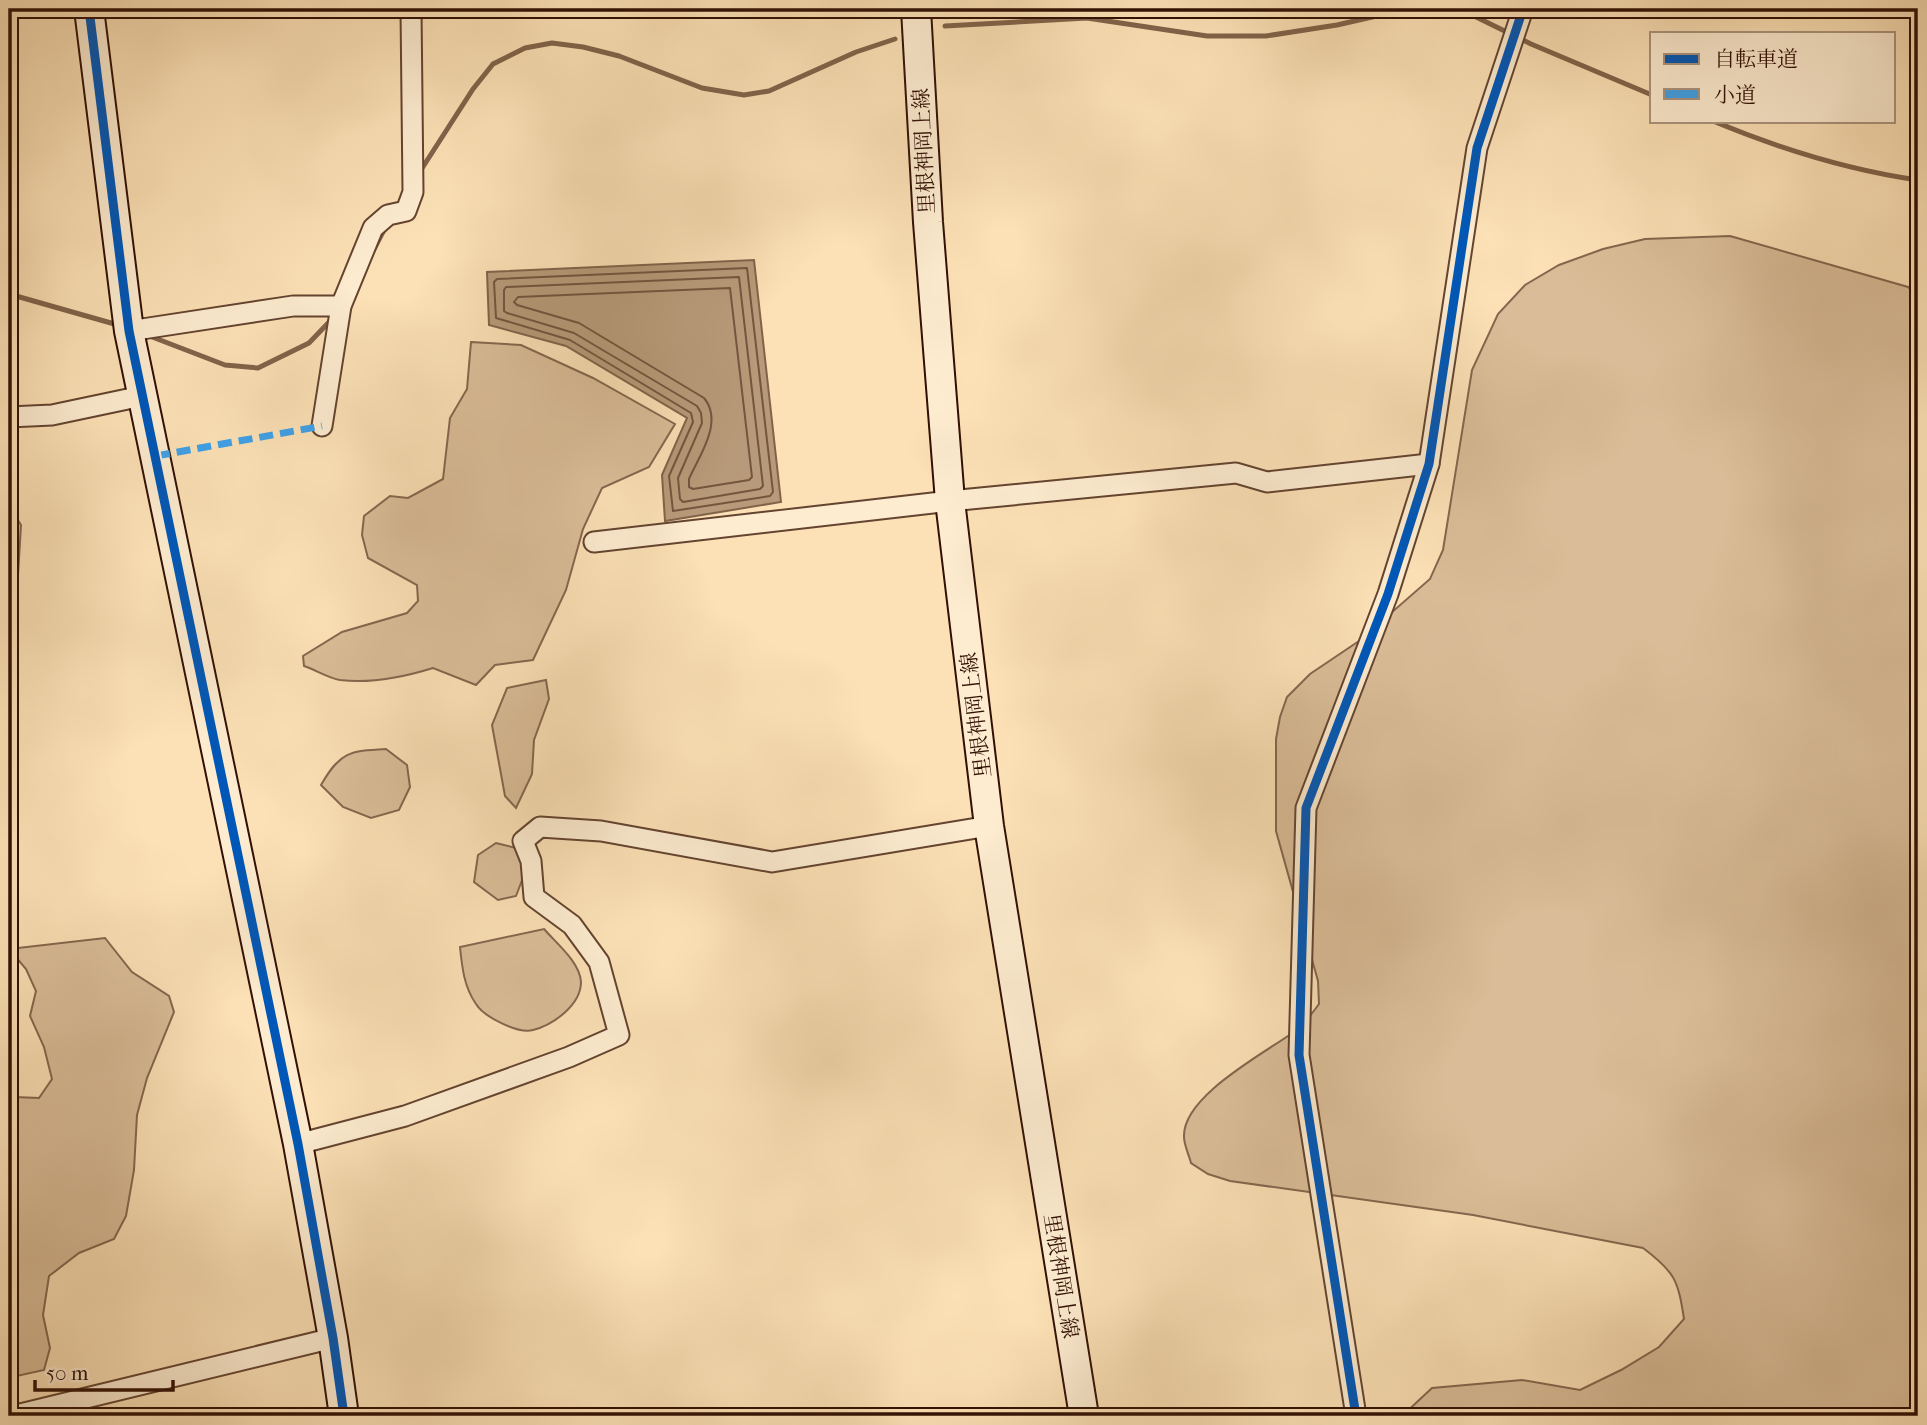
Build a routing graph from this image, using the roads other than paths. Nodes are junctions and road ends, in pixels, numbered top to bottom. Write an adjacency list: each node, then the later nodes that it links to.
1 (89, 9): 6 (street)
2 (411, 9): 5 (street)
3 (916, 9): 11 (street, 里根神岡上線)
4 (1523, 9): 10 (street)
5 (341, 306): 6 (street); 9 (street)
6 (129, 331): 7 (street)
7 (142, 396): 8 (street); 14 (street)
8 (9, 416)
9 (323, 426)
10 (1429, 464): 11 (street); 19 (street)
11 (950, 501): 12 (street); 13 (street, 里根神岡上線)
12 (594, 542)
13 (989, 826): 14 (street); 18 (street, 里根神岡上線)
14 (298, 1144): 15 (street)
15 (333, 1338): 16 (street); 17 (street)
16 (12, 1416)
17 (344, 1416)
18 (1084, 1416)
19 (1356, 1416)

